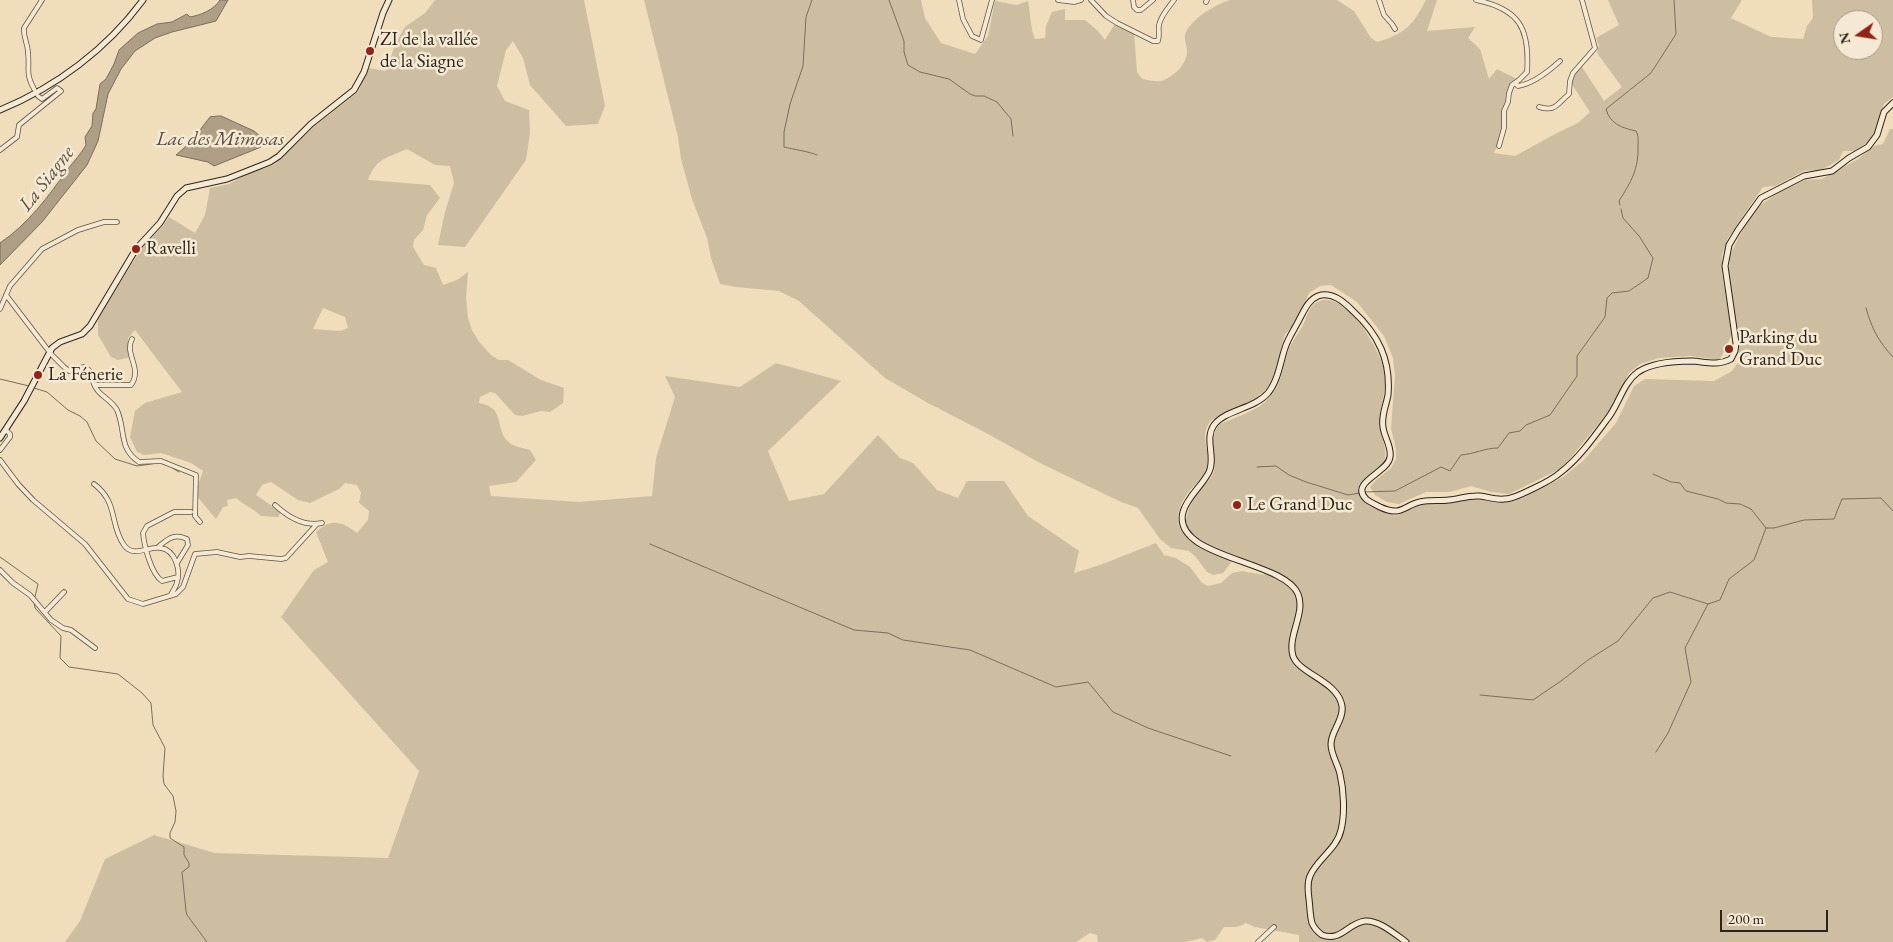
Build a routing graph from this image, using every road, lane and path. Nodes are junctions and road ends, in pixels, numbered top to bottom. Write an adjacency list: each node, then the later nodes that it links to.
1 (42, 0): 18 (street)
2 (143, 0): 22 (street)
3 (389, 0): 29 (street)
4 (959, 0): 5 (street)
5 (992, 0)
6 (1058, 0): 7 (street)
7 (1081, 0)
8 (1091, 0): 11 (street)
9 (1133, 0): 10 (street)
10 (1153, 0)
11 (1174, 0)
12 (1379, 0): 15 (street)
13 (1476, 0): 17 (street)
14 (1582, 0): 21 (street)
15 (1395, 29)
16 (1560, 61): 17 (street)
17 (1515, 83): 23 (street)
18 (34, 89)
19 (38, 96): 24 (street)
20 (1893, 103): 52 (street)
21 (1539, 107)
22 (0, 110)
23 (1498, 146)
24 (0, 150)
25 (117, 222): 26 (street)
26 (6, 295): 27 (street); 29 (street)
27 (0, 309)
28 (132, 339): 30 (street)
29 (49, 351): 30 (street); 31 (street)
30 (95, 385): 38 (street)
31 (6, 430): 32 (street); 33 (street)
32 (0, 438)
33 (0, 450)
34 (0, 460): 47 (street)
35 (94, 484): 42 (street)
36 (275, 504): 40 (street)
37 (191, 512): 42 (street)
38 (200, 522)
39 (322, 523): 40 (street)
40 (317, 524): 47 (street)
41 (158, 547): 42 (street); 43 (street); 43 (street)
42 (146, 550): 45 (street)
43 (177, 563): 45 (street)
44 (0, 570): 48 (street)
45 (178, 577): 47 (street)
46 (64, 592): 48 (street)
47 (169, 596)
48 (45, 612): 49 (street)
49 (95, 648)
50 (1274, 927): 51 (street)
51 (1258, 942)
52 (1406, 942)

